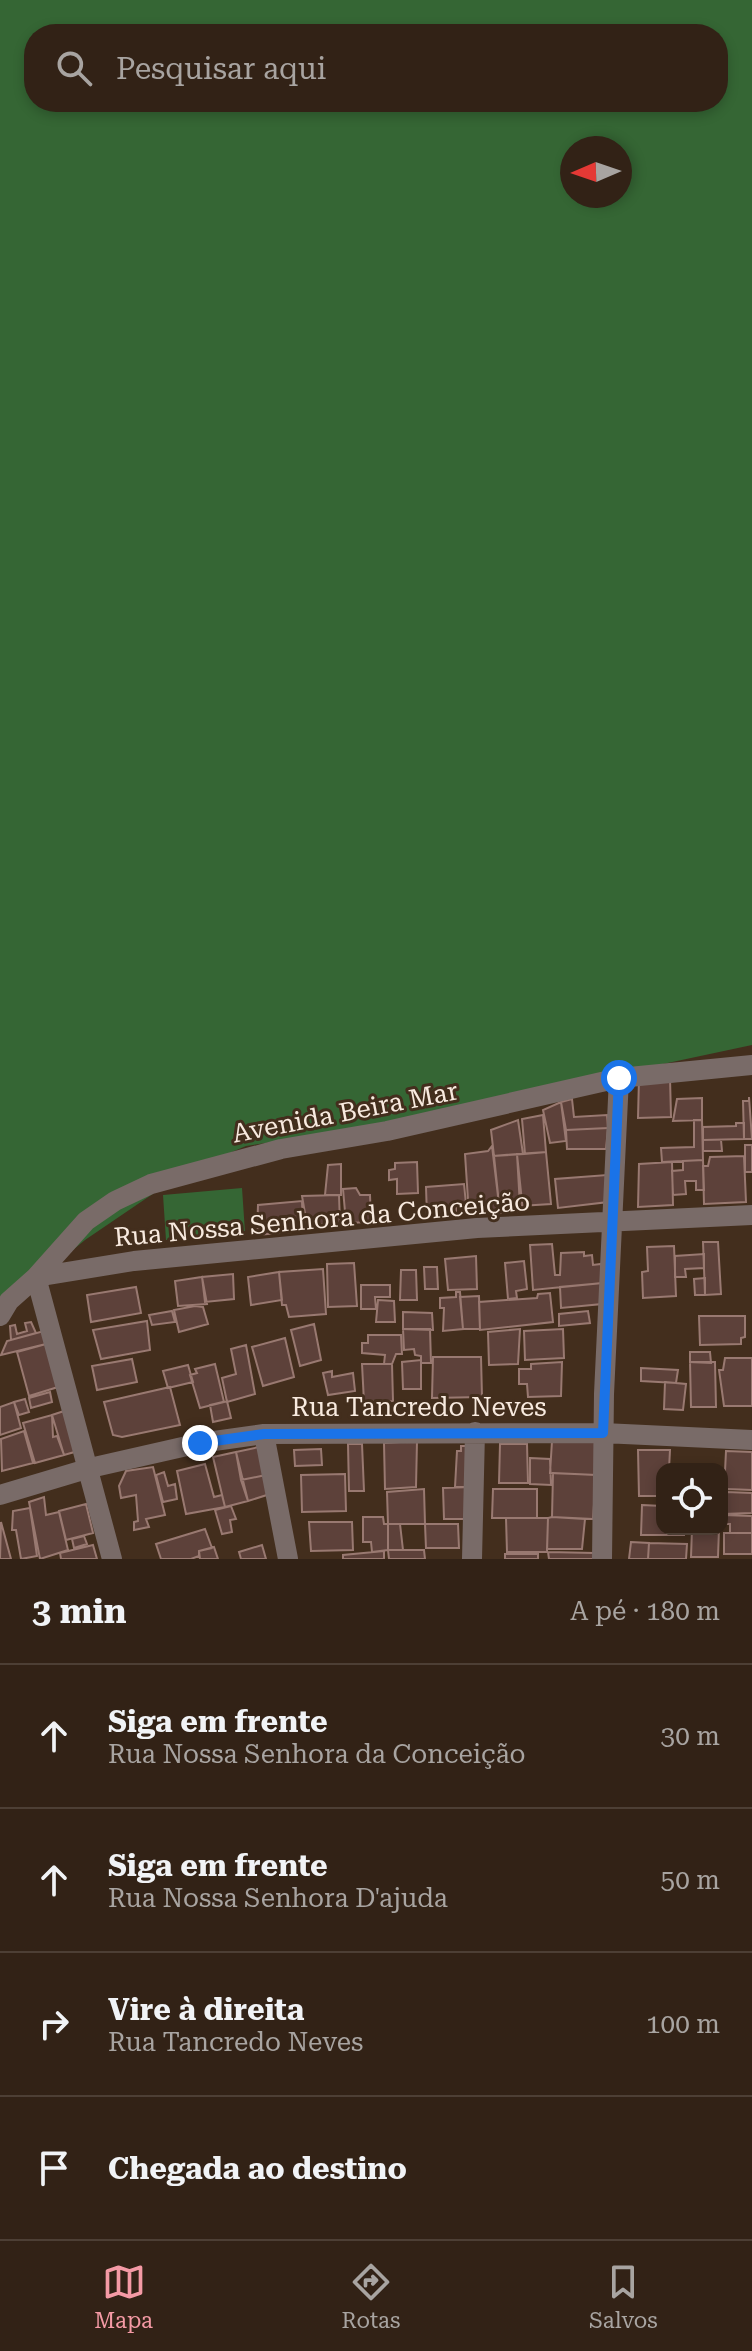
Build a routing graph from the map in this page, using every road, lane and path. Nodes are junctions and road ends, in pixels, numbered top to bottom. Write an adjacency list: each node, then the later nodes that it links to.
1 (752, 1065): 2 (street, Avenida Beira Mar)
2 (619, 1078): 4 (street); 5 (street, Avenida Beira Mar)
3 (752, 1215): 4 (street, Rua Nossa Senhora da Conceição)
4 (612, 1221): 5 (street, Rua Nossa Senhora da Conceição); 8 (street)
5 (36, 1277): 6 (street, Avenida Beira Mar); 11 (street)
6 (0, 1316)
7 (475, 1432): 8 (street, Rua Tancredo Neves); 9 (street, Rua Tancredo Neves); 15 (street)
8 (603, 1433): 10 (street, Rua Tancredo Neves); 16 (street)
9 (264, 1434): 11 (street, Rua Tancredo Neves); 14 (street)
10 (752, 1440)
11 (90, 1468): 12 (street, Rua Tancredo Neves); 13 (street)
12 (0, 1495)
13 (112, 1559)
14 (288, 1559)
15 (472, 1559)
16 (602, 1559)

